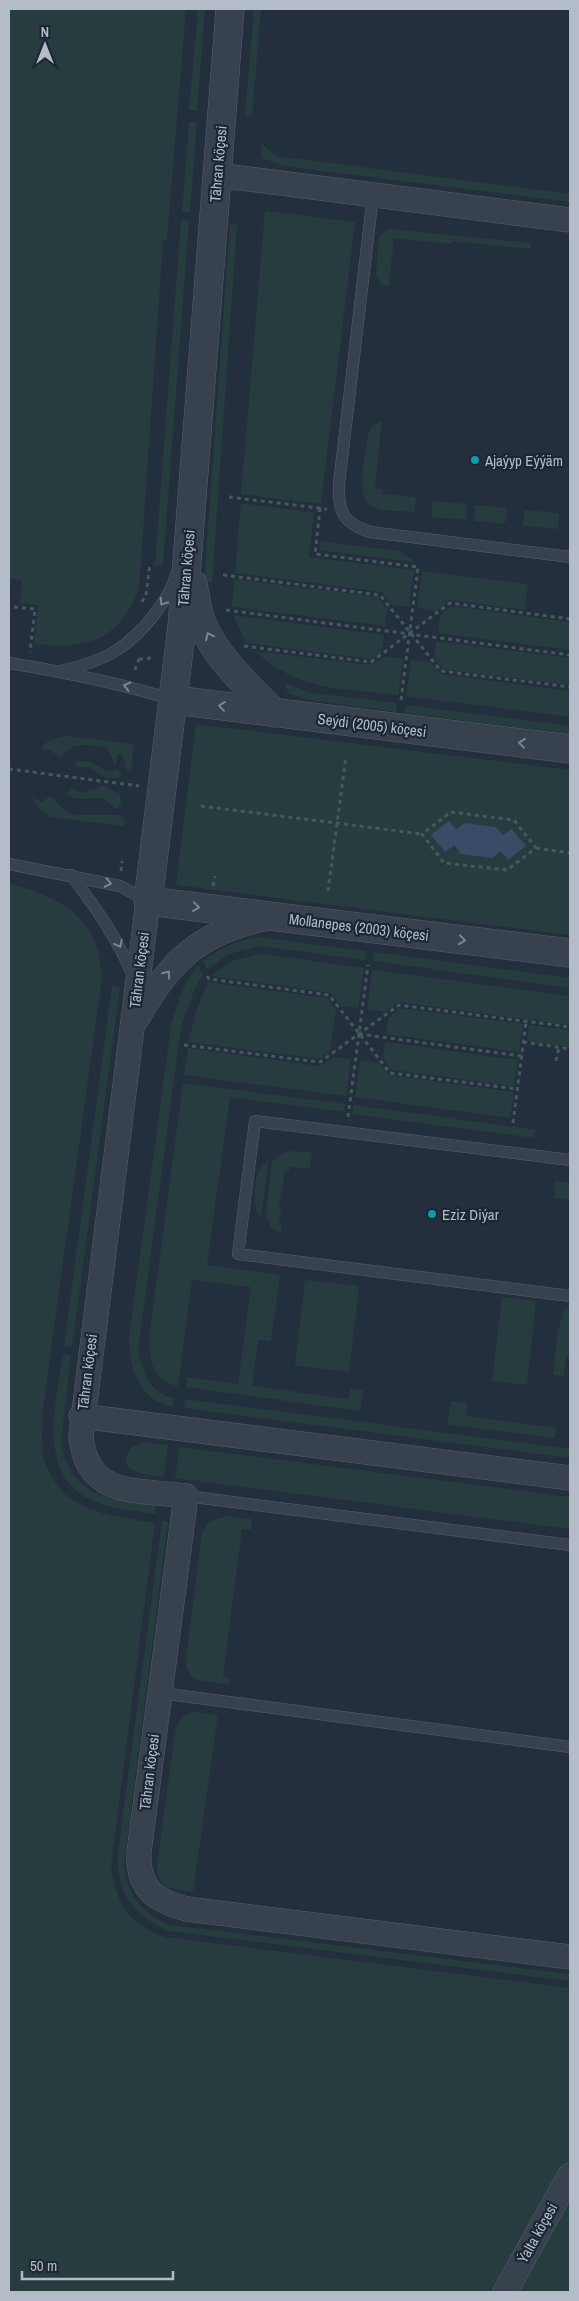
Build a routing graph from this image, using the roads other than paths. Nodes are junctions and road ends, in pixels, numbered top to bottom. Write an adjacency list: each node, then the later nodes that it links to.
1 (230, 9): 2 (street, Tähran köçesi)
2 (216, 176): 3 (street); 5 (street, Tähran köçesi)
3 (373, 195): 4 (street); 6 (lane)
4 (570, 220)
5 (190, 523): 8 (lane, one-way to 8); 9 (street, Tähran köçesi); 10 (street, one-way to 5)
6 (570, 557)
7 (9, 663): 8 (lane)
8 (61, 671): 9 (lane, one-way to 8)
9 (174, 700): 10 (street, Seýdi (2005) köçesi, one-way to 9); 14 (street, Tähran köçesi)
10 (274, 713): 11 (street, Seýdi (2005) köçesi, one-way to 10)
11 (570, 749)
12 (9, 864): 13 (lane)
13 (71, 875): 14 (lane, one-way to 14); 17 (lane, one-way to 17)
14 (148, 901): 15 (street, Mollanepes (2003) köçesi, one-way to 15); 17 (street, Tähran köçesi)
15 (277, 917): 16 (street, Mollanepes (2003) köçesi, one-way to 16); 18 (street, one-way to 15)
16 (570, 953)
17 (137, 985): 18 (street, Tähran köçesi)
18 (131, 1030): 21 (street, Tähran köçesi)
19 (570, 1160): 20 (lane)
20 (570, 1296)
21 (81, 1416): 22 (street); 23 (street, Tähran köçesi)
22 (570, 1478)
23 (186, 1496): 24 (lane); 25 (street, Tähran köçesi)
24 (570, 1545)
25 (160, 1693): 26 (lane); 27 (street, Tähran köçesi)
26 (570, 1747)
27 (570, 1957)
28 (570, 2175): 29 (street, Ýalta köçesi)
29 (505, 2292)

